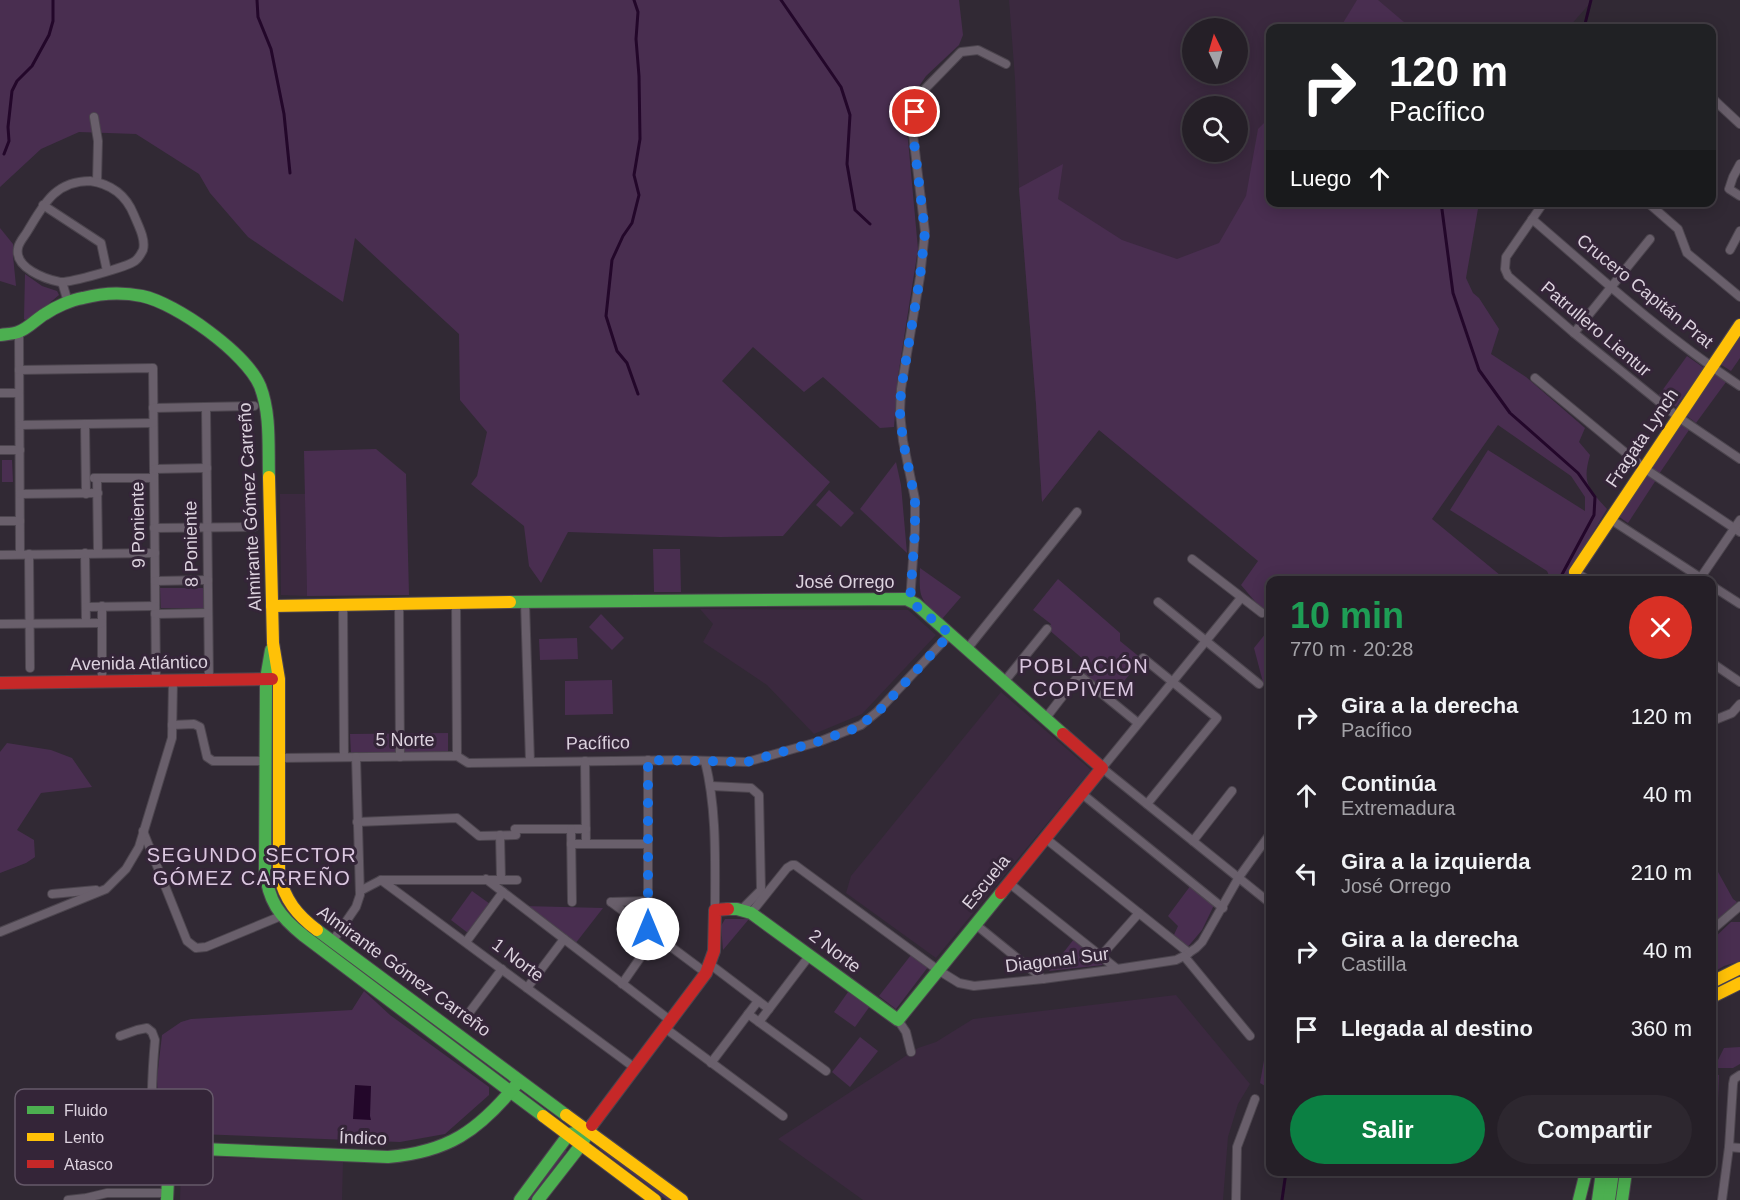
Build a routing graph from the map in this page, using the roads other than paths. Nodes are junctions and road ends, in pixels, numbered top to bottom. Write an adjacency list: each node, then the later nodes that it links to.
1 (1006, 64): 71 (street)
2 (1716, 102): 4 (street)
3 (94, 117): 6 (street)
4 (1740, 124)
5 (1740, 164): 7 (street)
6 (97, 182): 8 (street); 15 (street)
7 (1740, 196)
8 (43, 205): 15 (street); 16 (street)
9 (1540, 207): 11 (street)
10 (1653, 207): 18 (street)
11 (1532, 219): 17 (street, Crucero Capitán Prat); 22 (street, Patrullero Lientur)
12 (1740, 231): 14 (street)
13 (1650, 239): 17 (street)
14 (1730, 250)
15 (107, 271): 16 (street)
16 (62, 282): 19 (street)
17 (1612, 288): 22 (street); 24 (street, Crucero Capitán Prat)
18 (1740, 297)
19 (68, 302): 21 (main road, Almirante Gómez Carreño); 79 (main road, Almirante Gómez Carreño)
20 (1740, 325): 24 (main road, Fragata Lynch)
21 (19, 332): 23 (main road, Almirante Gómez Carreño); 25 (street)
22 (1574, 333): 33 (street, Patrullero Lientur)
23 (0, 335)
24 (1712, 367): 27 (street, Crucero Capitán Prat); 33 (main road, Fragata Lynch)
25 (20, 370): 29 (street); 32 (street, 9 Poniente)
26 (1535, 378): 41 (street)
27 (1740, 386)
28 (0, 393): 29 (street)
29 (19, 393): 36 (street)
30 (254, 406): 31 (street)
31 (206, 407): 32 (street); 40 (street, 8 Poniente)
32 (153, 408): 34 (street, 9 Poniente)
33 (1678, 417): 39 (street, Patrullero Lientur); 41 (main road, Fragata Lynch)
34 (153, 423): 35 (street); 42 (street, 9 Poniente)
35 (85, 424): 36 (street); 43 (street)
36 (20, 425): 38 (street)
37 (0, 450): 38 (street)
38 (20, 450): 46 (street)
39 (1740, 459)
40 (207, 468): 42 (street); 53 (street, 8 Poniente)
41 (1644, 468): 49 (main road, Fragata Lynch); 56 (street)
42 (154, 473): 44 (street); 55 (street, 9 Poniente)
43 (85, 478): 44 (street); 47 (street)
44 (98, 478): 45 (street)
45 (98, 493): 47 (street); 57 (street)
46 (20, 494): 47 (street); 52 (street)
47 (86, 494)
48 (1077, 512): 92 (street)
49 (1610, 519): 63 (main road, Fragata Lynch); 65 (street)
50 (1740, 520): 56 (street)
51 (0, 521): 52 (street)
52 (20, 521): 59 (street)
53 (207, 527): 54 (street); 55 (street); 67 (street, 8 Poniente)
54 (254, 527)
55 (154, 528): 58 (street, 9 Poniente)
56 (1737, 530): 66 (street)
57 (98, 553): 58 (street); 60 (street)
58 (155, 553): 68 (street, 9 Poniente)
59 (24, 554): 60 (street); 61 (street); 87 (street)
60 (85, 554): 80 (street)
61 (0, 555)
62 (1192, 559): 70 (street)
63 (1575, 572): 64 (street)
64 (1581, 576)
65 (1695, 576)
66 (1704, 576)
67 (208, 580): 68 (street); 82 (street, 8 Poniente)
68 (155, 581): 81 (street, 9 Poniente)
69 (1716, 589): 77 (street)
70 (1241, 598): 83 (street); 90 (street)
71 (910, 601): 73 (main road, José Orrego); 89 (main road, José Orrego)
72 (456, 602): 73 (main road); 75 (main road); 112 (street)
73 (525, 602): 121 (street)
74 (1158, 602): 90 (street)
75 (399, 603): 76 (main road); 115 (street)
76 (343, 604): 79 (main road); 113 (street)
77 (1740, 604)
78 (102, 606): 80 (street); 81 (street); 85 (street)
79 (272, 606): 91 (main road, Almirante Gómez Carreño)
80 (86, 607): 84 (street)
81 (155, 610): 82 (street); 100 (street, 9 Poniente)
82 (208, 613): 97 (street, 8 Poniente)
83 (1262, 614)
84 (86, 623): 85 (street); 87 (street)
85 (102, 623): 99 (street)
86 (0, 624): 87 (street)
87 (30, 624): 95 (street)
88 (1047, 628): 102 (street)
89 (950, 634): 92 (main road, José Orrego); 120 (street, Pacífico)
90 (1206, 641): 103 (street); 106 (street)
91 (273, 643): 96 (main road, Almirante Gómez Carreño); 98 (main road, Almirante Gómez Carreño)
92 (967, 649): 102 (main road, José Orrego)
93 (1143, 658): 103 (street)
94 (1716, 666): 104 (street)
95 (30, 668)
96 (266, 679): 97 (main road, Avenida Atlántico); 98 (main road, Avenida Atlántico); 118 (main road, Almirante Gómez Carreño)
97 (209, 680): 101 (main road, Avenida Atlántico)
98 (279, 680): 116 (main road, Almirante Gómez Carreño)
99 (102, 681): 100 (main road, Avenida Atlántico); 105 (main road, Avenida Atlántico)
100 (156, 681): 101 (main road, Avenida Atlántico)
101 (173, 681): 111 (street)
102 (1004, 682): 108 (main road, José Orrego)
103 (1172, 682): 110 (street); 126 (street)
104 (1740, 682)
105 (0, 683)
106 (1260, 684)
107 (1740, 704): 109 (street)
108 (1045, 718): 110 (street); 122 (main road, José Orrego)
109 (1716, 719)
110 (1138, 723): 122 (street)
111 (171, 725): 118 (street); 130 (street)
112 (457, 756): 115 (street, 5 Norte); 121 (street, 5 Norte)
113 (344, 757): 114 (street, 5 Norte); 116 (street, 5 Norte)
114 (356, 757): 115 (street, 5 Norte); 127 (street)
115 (400, 757)
116 (279, 758): 164 (main road, Almirante Gómez Carreño)
117 (648, 760): 119 (street, Pacífico); 120 (street, Pacífico); 137 (street)
118 (265, 761): 156 (main road, Almirante Gómez Carreño)
119 (585, 761): 121 (street, Pacífico); 129 (street)
120 (705, 761): 123 (street)
121 (530, 762)
122 (1102, 768): 125 (main road, Escuela); 126 (street, José Orrego)
123 (711, 786): 153 (street); 154 (street)
124 (1232, 791): 134 (street)
125 (1081, 793): 132 (main road, Escuela); 152 (street)
126 (1147, 804): 134 (street, José Orrego)
127 (357, 822): 131 (street); 145 (street)
128 (571, 829): 129 (street); 131 (street); 135 (street)
129 (586, 829): 136 (street)
130 (143, 831): 144 (street); 156 (street)
131 (500, 835): 141 (street)
132 (1045, 838): 143 (main road, Escuela); 155 (street)
133 (1266, 840): 138 (street)
134 (1193, 841): 138 (street, José Orrego)
135 (571, 844): 136 (street); 150 (street)
136 (586, 844): 137 (street)
137 (647, 844): 149 (street)
138 (1239, 877): 148 (street, José Orrego); 152 (street)
139 (381, 879): 140 (street); 145 (street); 165 (street, 1 Norte)
140 (486, 879): 141 (street); 146 (street)
141 (501, 879): 142 (street)
142 (518, 880)
143 (1009, 883): 158 (main road, Escuela); 168 (street)
144 (106, 889): 147 (street); 161 (street)
145 (360, 891): 164 (street)
146 (503, 892): 163 (street); 165 (street)
147 (52, 894)
148 (1266, 900)
149 (648, 901): 160 (street); 160 (street)
150 (572, 902)
151 (1740, 906): 157 (street)
152 (1223, 908): 167 (street)
153 (715, 910): 154 (main road); 171 (main road)
154 (747, 911): 166 (main road, 2 Norte); 173 (street, Diagonal Sur)
155 (1139, 913): 167 (street); 168 (street)
156 (281, 916): 196 (main road, Almirante Gómez Carreño)
157 (1735, 916): 159 (street)
158 (975, 924): 173 (main road, Escuela); 174 (street)
159 (1716, 928)
160 (648, 929): 162 (street)
161 (0, 932)
162 (656, 935): 171 (street); 177 (street)
163 (564, 939): 177 (street); 178 (street)
164 (332, 942): 194 (main road, Almirante Gómez Carreño)
165 (466, 942): 170 (street, 1 Norte)
166 (810, 955): 181 (street); 184 (main road, 2 Norte)
167 (1187, 955): 172 (street, Diagonal Sur); 188 (street)
168 (1100, 957): 172 (street)
169 (1740, 968): 175 (main road)
170 (502, 969): 178 (street, 1 Norte); 182 (street)
171 (708, 969): 180 (street); 186 (main road)
172 (1117, 969): 174 (street, Diagonal Sur)
173 (938, 970): 174 (street, Diagonal Sur); 184 (main road, Escuela)
174 (1044, 979)
175 (1716, 980)
176 (1740, 983): 179 (main road)
177 (622, 984): 186 (street)
178 (527, 988): 191 (street, 1 Norte)
179 (1716, 995)
180 (758, 1001): 181 (street); 183 (street)
181 (769, 1009): 185 (street)
182 (469, 1013)
183 (748, 1014): 185 (street); 190 (street)
184 (898, 1020): 189 (street, 2 Norte)
185 (759, 1022): 192 (street)
186 (668, 1024): 190 (street); 191 (main road)
187 (120, 1036): 195 (street)
188 (1250, 1036)
189 (911, 1052)
190 (711, 1063): 198 (street)
191 (635, 1068): 199 (main road)
192 (826, 1071)
193 (1740, 1075): 202 (street)
194 (520, 1079): 196 (main road, Índico); 199 (main road, Almirante Gómez Carreño)
195 (152, 1089)
196 (511, 1091): 200 (main road, Almirante Gómez Carreño); 204 (main road, Índico)
197 (1255, 1099): 215 (street)
198 (783, 1116)
199 (589, 1130): 200 (main road); 201 (main road); 214 (main road, Almirante Gómez Carreño)
200 (568, 1134): 201 (main road, Almirante Gómez Carreño); 211 (main road)
201 (581, 1145): 212 (main road); 213 (main road, Almirante Gómez Carreño)
202 (1729, 1147): 203 (street); 220 (street)
203 (1740, 1148)
204 (213, 1149)
205 (1585, 1176): 216 (main road)
206 (1601, 1176): 217 (main road)
207 (1612, 1176): 218 (main road)
208 (1625, 1176): 219 (main road)
209 (168, 1197): 210 (street)
210 (68, 1200)
211 (520, 1200)
212 (538, 1200)
213 (655, 1200)
214 (682, 1200)
215 (1236, 1200)
216 (1579, 1200)
217 (1598, 1200)
218 (1609, 1200)
219 (1622, 1200)
220 (1722, 1200)

